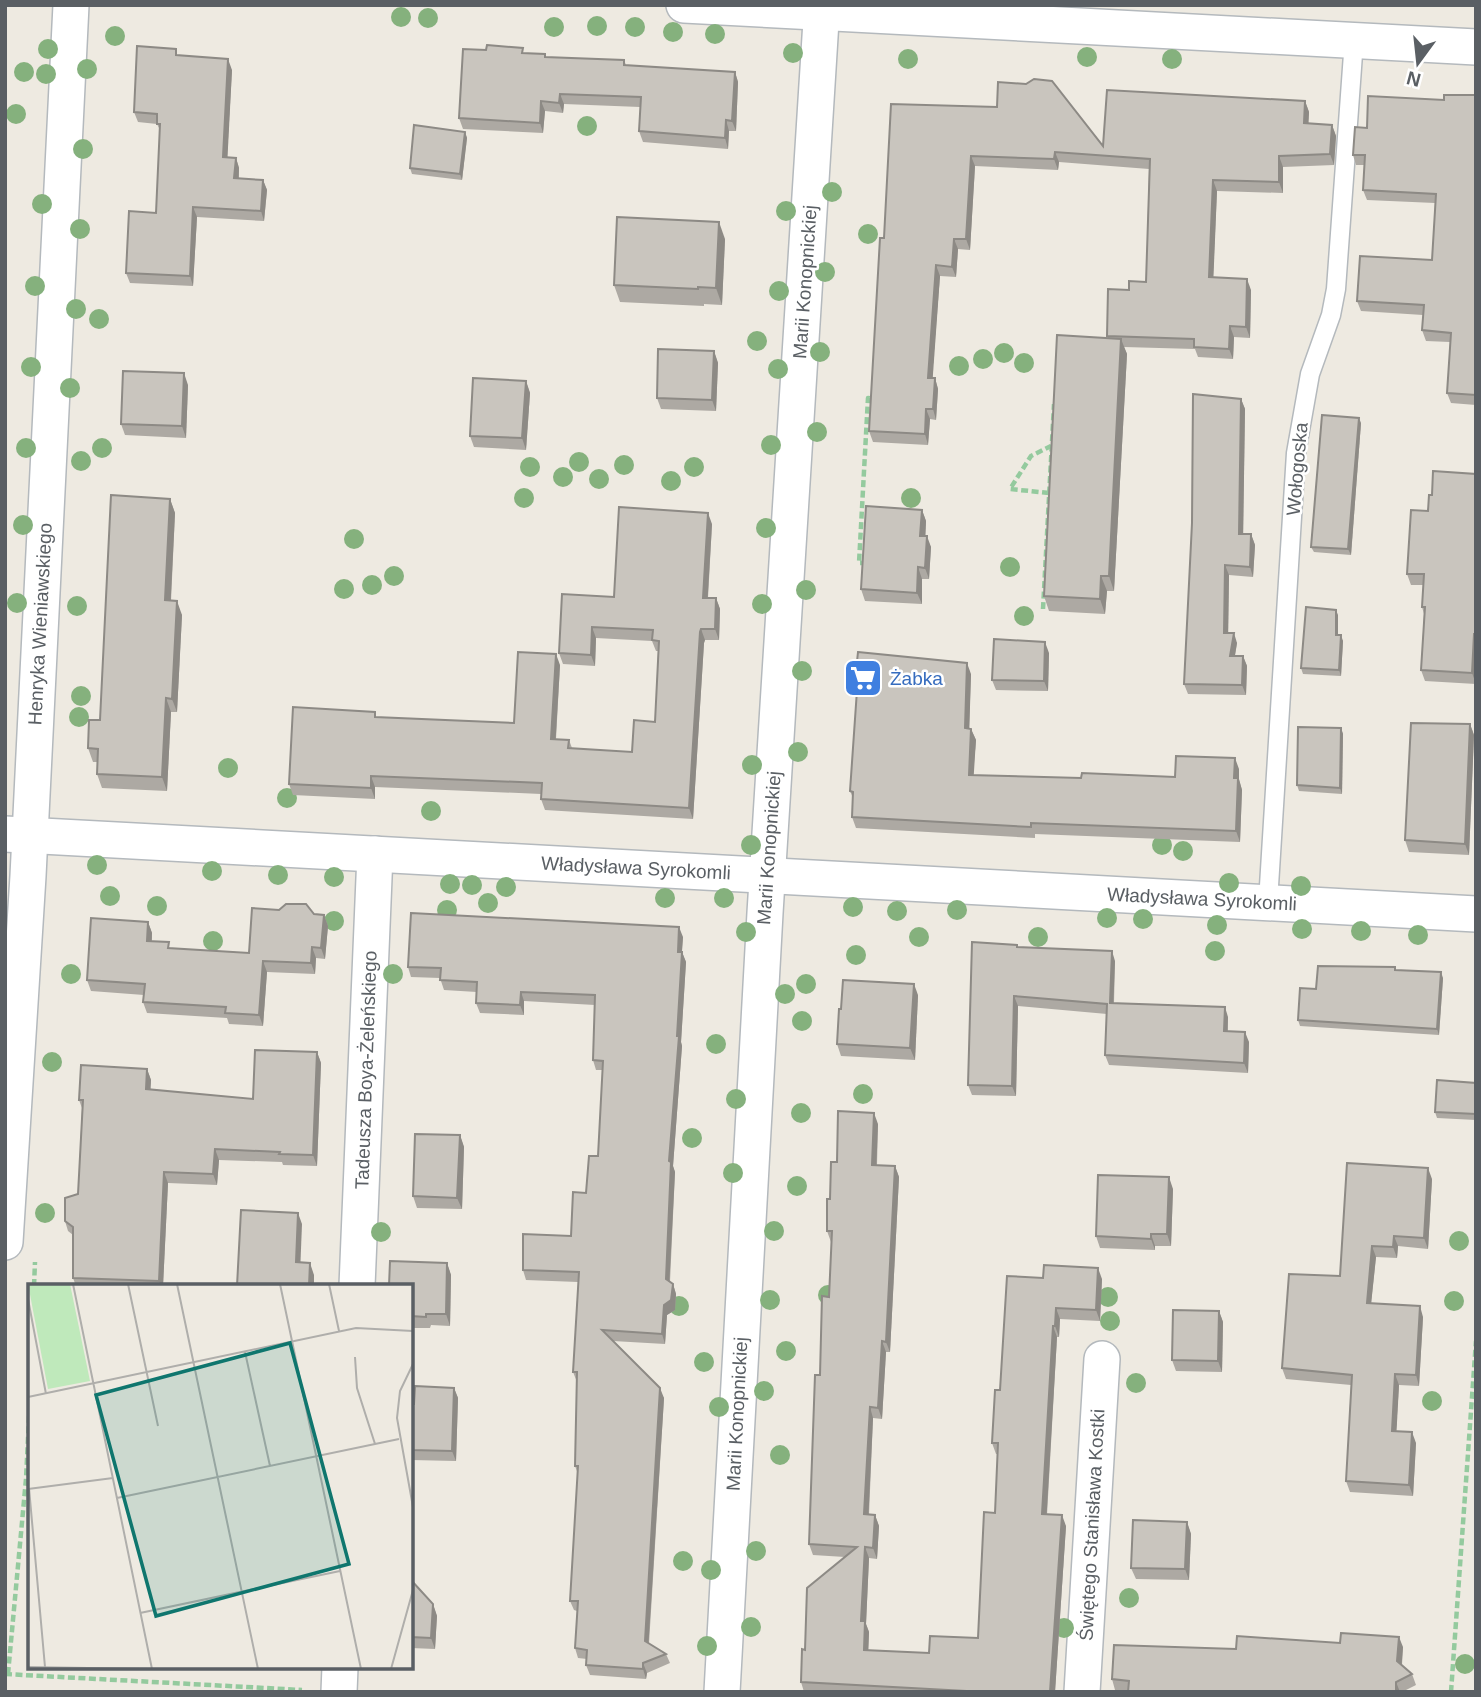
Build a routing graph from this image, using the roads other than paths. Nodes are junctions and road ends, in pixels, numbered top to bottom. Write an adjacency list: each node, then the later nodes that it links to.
1 (71, 5): 6 (street, Henryka Wieniawskiego)
2 (684, 5): 3 (street)
3 (822, 8): 4 (street); 8 (street, Marii Konopnickiej)
4 (1354, 40): 5 (street); 9 (lane, Wołogoska)
5 (1476, 47)
6 (17, 835): 7 (street, Władysława Syrokomli); 11 (street, Henryka Wieniawskiego)
7 (375, 854): 8 (street, Władysława Syrokomli); 12 (street, Tadeusza Boya-Żeleńskiego)
8 (768, 875): 9 (street, Władysława Syrokomli); 16 (street, Marii Konopnickiej)
9 (1268, 902): 10 (street, Władysława Syrokomli)
10 (1476, 914)
11 (5, 1242)
12 (357, 1284)
13 (1102, 1359): 17 (street, Świętego Stanisława Kostki)
14 (340, 1669): 15 (street)
15 (339, 1692)
16 (722, 1692)
17 (1082, 1692)

